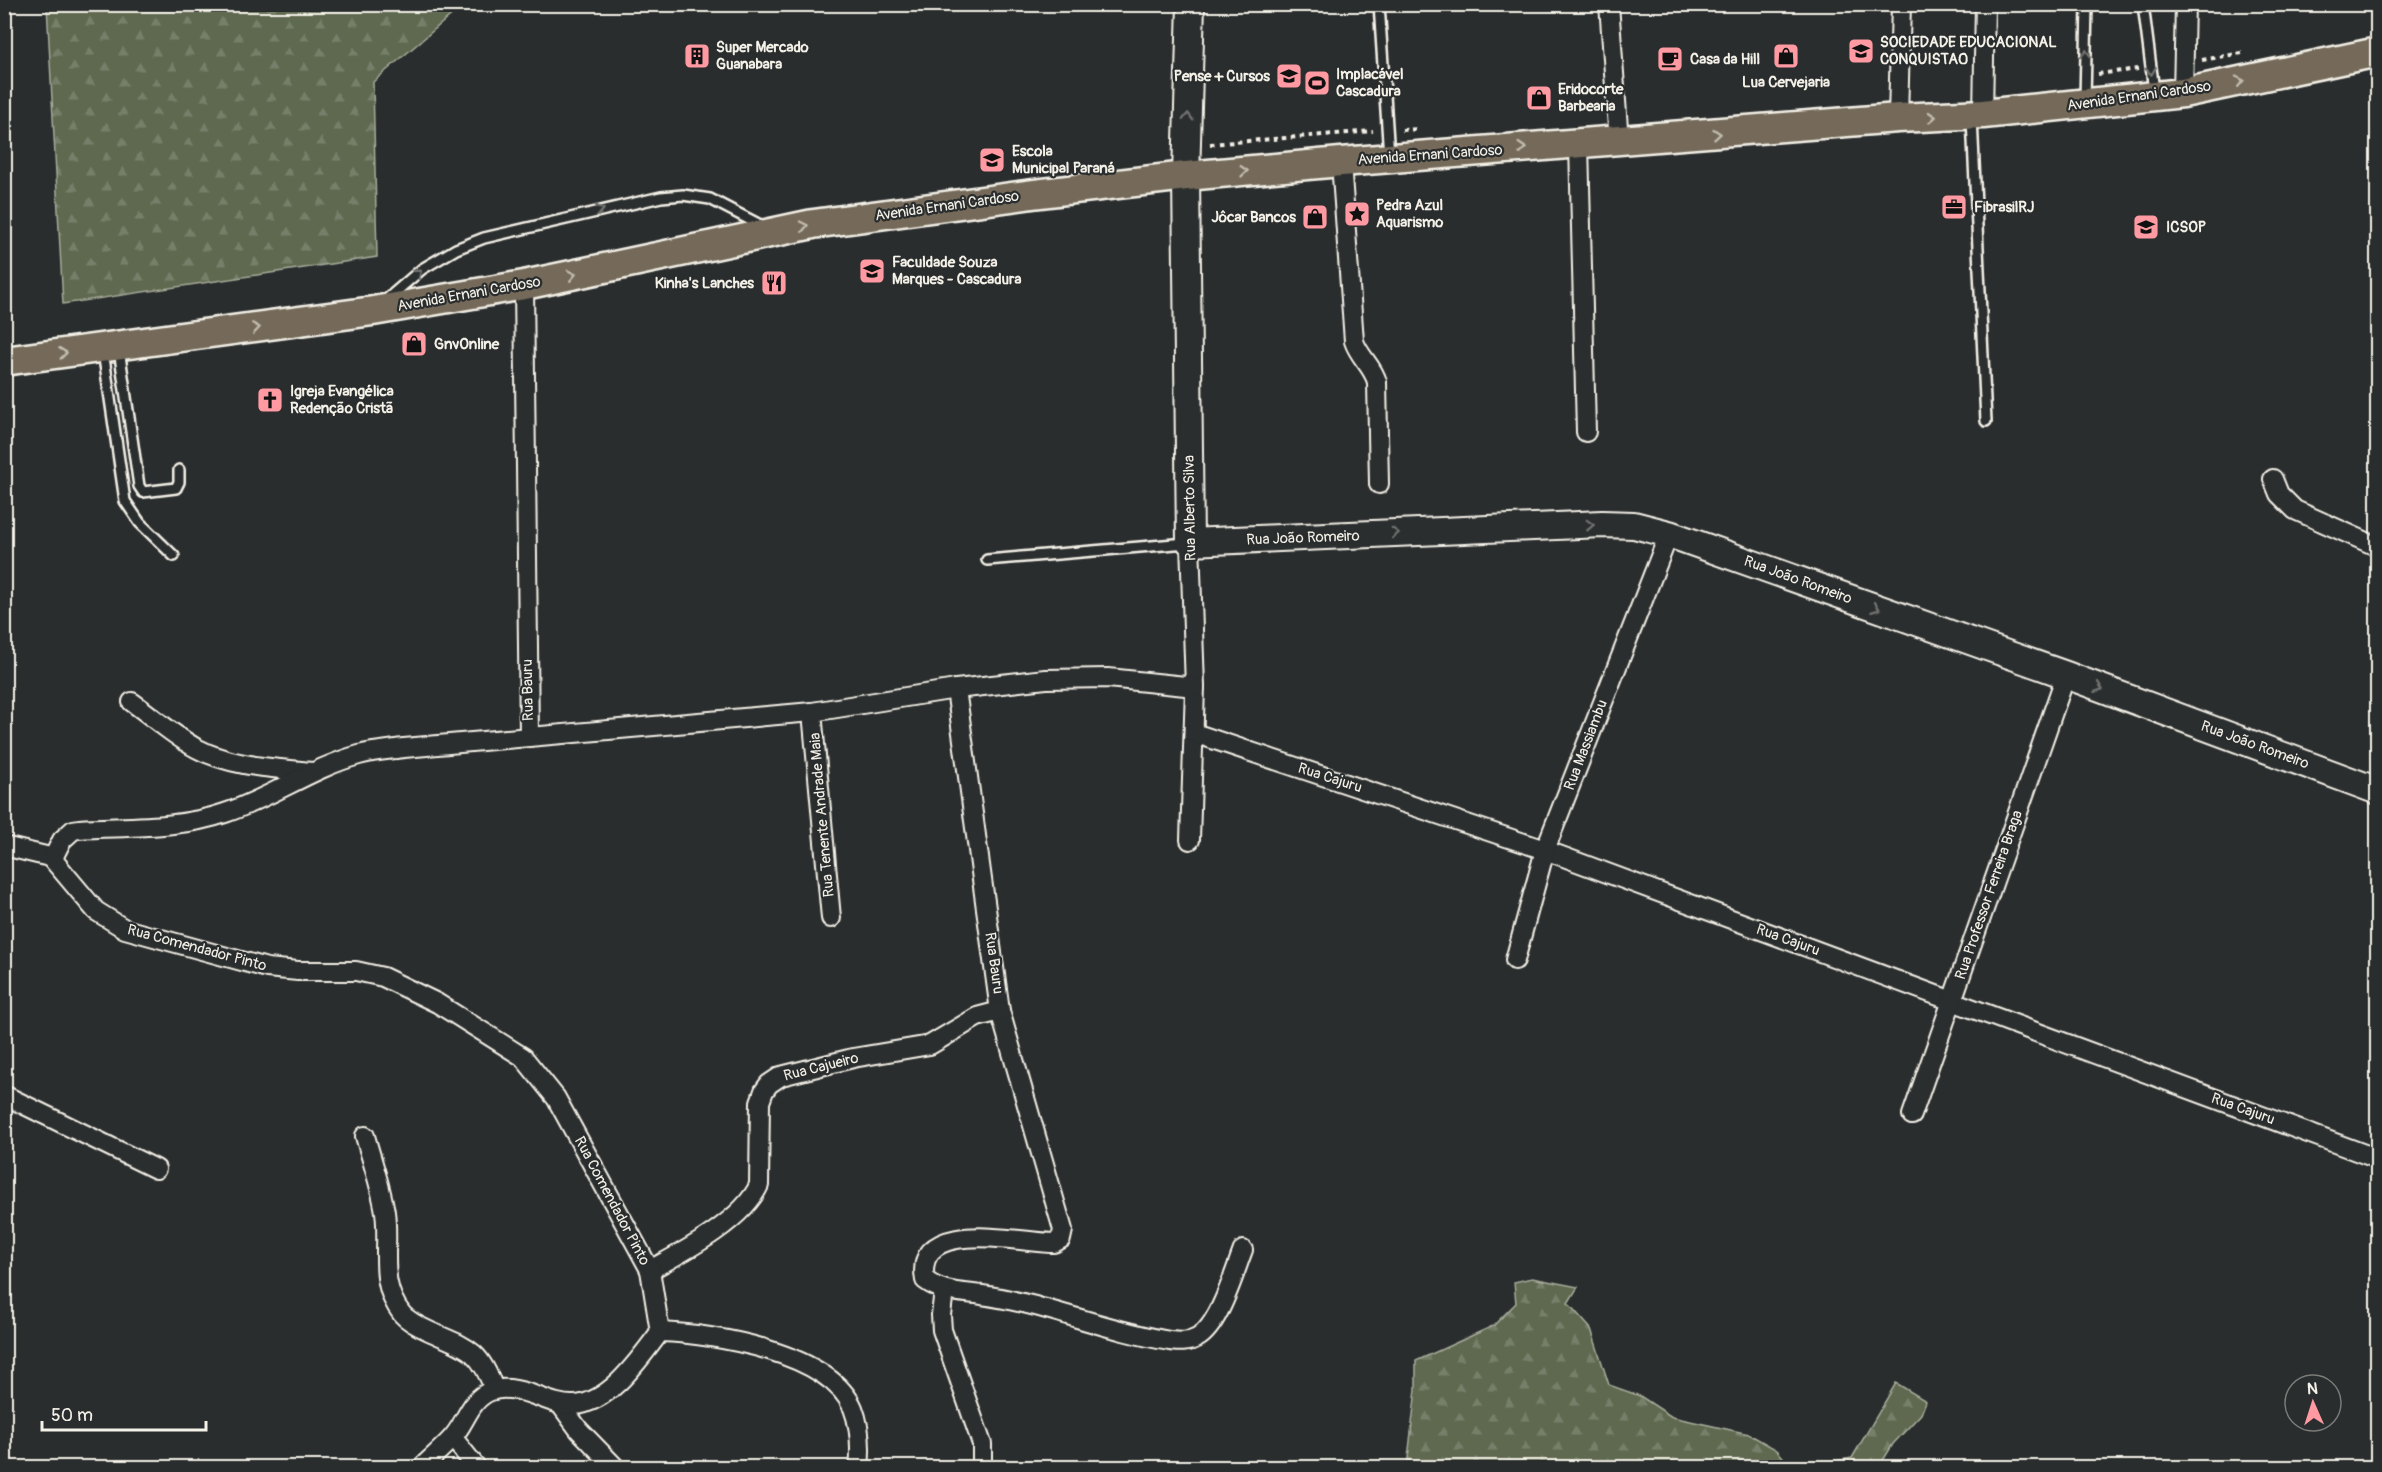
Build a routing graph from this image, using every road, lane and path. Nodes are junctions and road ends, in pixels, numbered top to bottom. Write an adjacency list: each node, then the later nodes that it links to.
1 (1191, 4): 19 (street, Rua Alberto Silva, one-way to 1)
2 (1379, 4): 17 (lane)
3 (1609, 4): 15 (street)
4 (1901, 4): 14 (street)
5 (1985, 4): 13 (street)
6 (2087, 4): 12 (lane, one-way to 6)
7 (2144, 4): 11 (lane, one-way to 11)
8 (2185, 4): 10 (street)
9 (2378, 52): 10 (main road, Avenida Ernani Cardoso, one-way to 9)
10 (2183, 93): 11 (main road, Avenida Ernani Cardoso)
11 (2154, 96): 12 (main road, Avenida Ernani Cardoso)
12 (2085, 104): 13 (main road, Avenida Ernani Cardoso)
13 (1977, 114): 14 (main road, Avenida Ernani Cardoso, one-way to 13); 25 (lane)
14 (1898, 118): 15 (main road, Avenida Ernani Cardoso, one-way to 14)
15 (1619, 142): 16 (main road, Avenida Ernani Cardoso)
16 (1579, 144): 17 (main road, Avenida Ernani Cardoso, one-way to 16); 26 (street)
17 (1389, 158): 18 (main road, Avenida Ernani Cardoso)
18 (1341, 162): 19 (main road, Avenida Ernani Cardoso, one-way to 18); 29 (street)
19 (1186, 176): 20 (main road, Avenida Ernani Cardoso, one-way to 19); 31 (street, Rua Alberto Silva)
20 (775, 232): 21 (main road, Avenida Ernani Cardoso, one-way to 20); 22 (lane, one-way to 20)
21 (524, 285): 22 (main road, Avenida Ernani Cardoso); 41 (street, Rua Bauru)
22 (373, 311): 23 (main road, Avenida Ernani Cardoso, one-way to 22)
23 (111, 348): 24 (main road, Avenida Ernani Cardoso, one-way to 23); 27 (lane); 33 (lane)
24 (4, 361)
25 (1986, 422)
26 (1586, 432)
27 (179, 470)
28 (2272, 479): 32 (street)
29 (1379, 484)
30 (1669, 534): 31 (street, Rua João Romeiro, one-way to 30); 35 (street, Rua João Romeiro, one-way to 35); 46 (street, Rua Massiambu)
31 (1190, 542): 34 (lane); 36 (street, Rua Alberto Silva)
32 (2378, 547)
33 (174, 556)
34 (987, 560)
35 (2066, 675): 43 (street, Rua João Romeiro, one-way to 43); 50 (street, Rua Professor Ferreira Braga)
36 (1195, 687): 37 (street, Rua Bauru); 40 (street, Rua Alberto Silva)
37 (956, 689): 39 (street, Rua Bauru); 51 (street, Rua Bauru)
38 (132, 702): 42 (street)
39 (812, 712): 41 (street, Rua Bauru); 48 (street, Rua Tenente Andrade Maia)
40 (1194, 733): 44 (street, Rua Alberto Silva); 46 (street, Rua Cajuru)
41 (529, 737): 42 (street)
42 (314, 772): 47 (street)
43 (2378, 791)
44 (1190, 840)
45 (4, 846): 47 (street)
46 (1545, 850): 49 (street, Rua Massiambu); 50 (street, Rua Cajuru)
47 (54, 858): 58 (street, Rua Comendador Pinto)
48 (831, 918)
49 (1515, 960)
50 (1951, 1001): 53 (street, Rua Professor Ferreira Braga); 55 (street, Rua Cajuru)
51 (1000, 1011): 58 (street, Rua Cajueiro); 59 (street, Rua Bauru)
52 (4, 1095): 56 (street)
53 (1912, 1115)
54 (365, 1136): 61 (street)
55 (2378, 1159)
56 (156, 1169)
57 (1243, 1250): 59 (street)
58 (650, 1270): 60 (street, Rua Comendador Pinto)
59 (944, 1290): 68 (street)
60 (660, 1332): 62 (street); 67 (street)
61 (494, 1389): 62 (street); 63 (street)
62 (560, 1404): 66 (street)
63 (453, 1438): 64 (street); 65 (street)
64 (421, 1467)
65 (477, 1467)
66 (616, 1467)
67 (859, 1467)
68 (982, 1467)

